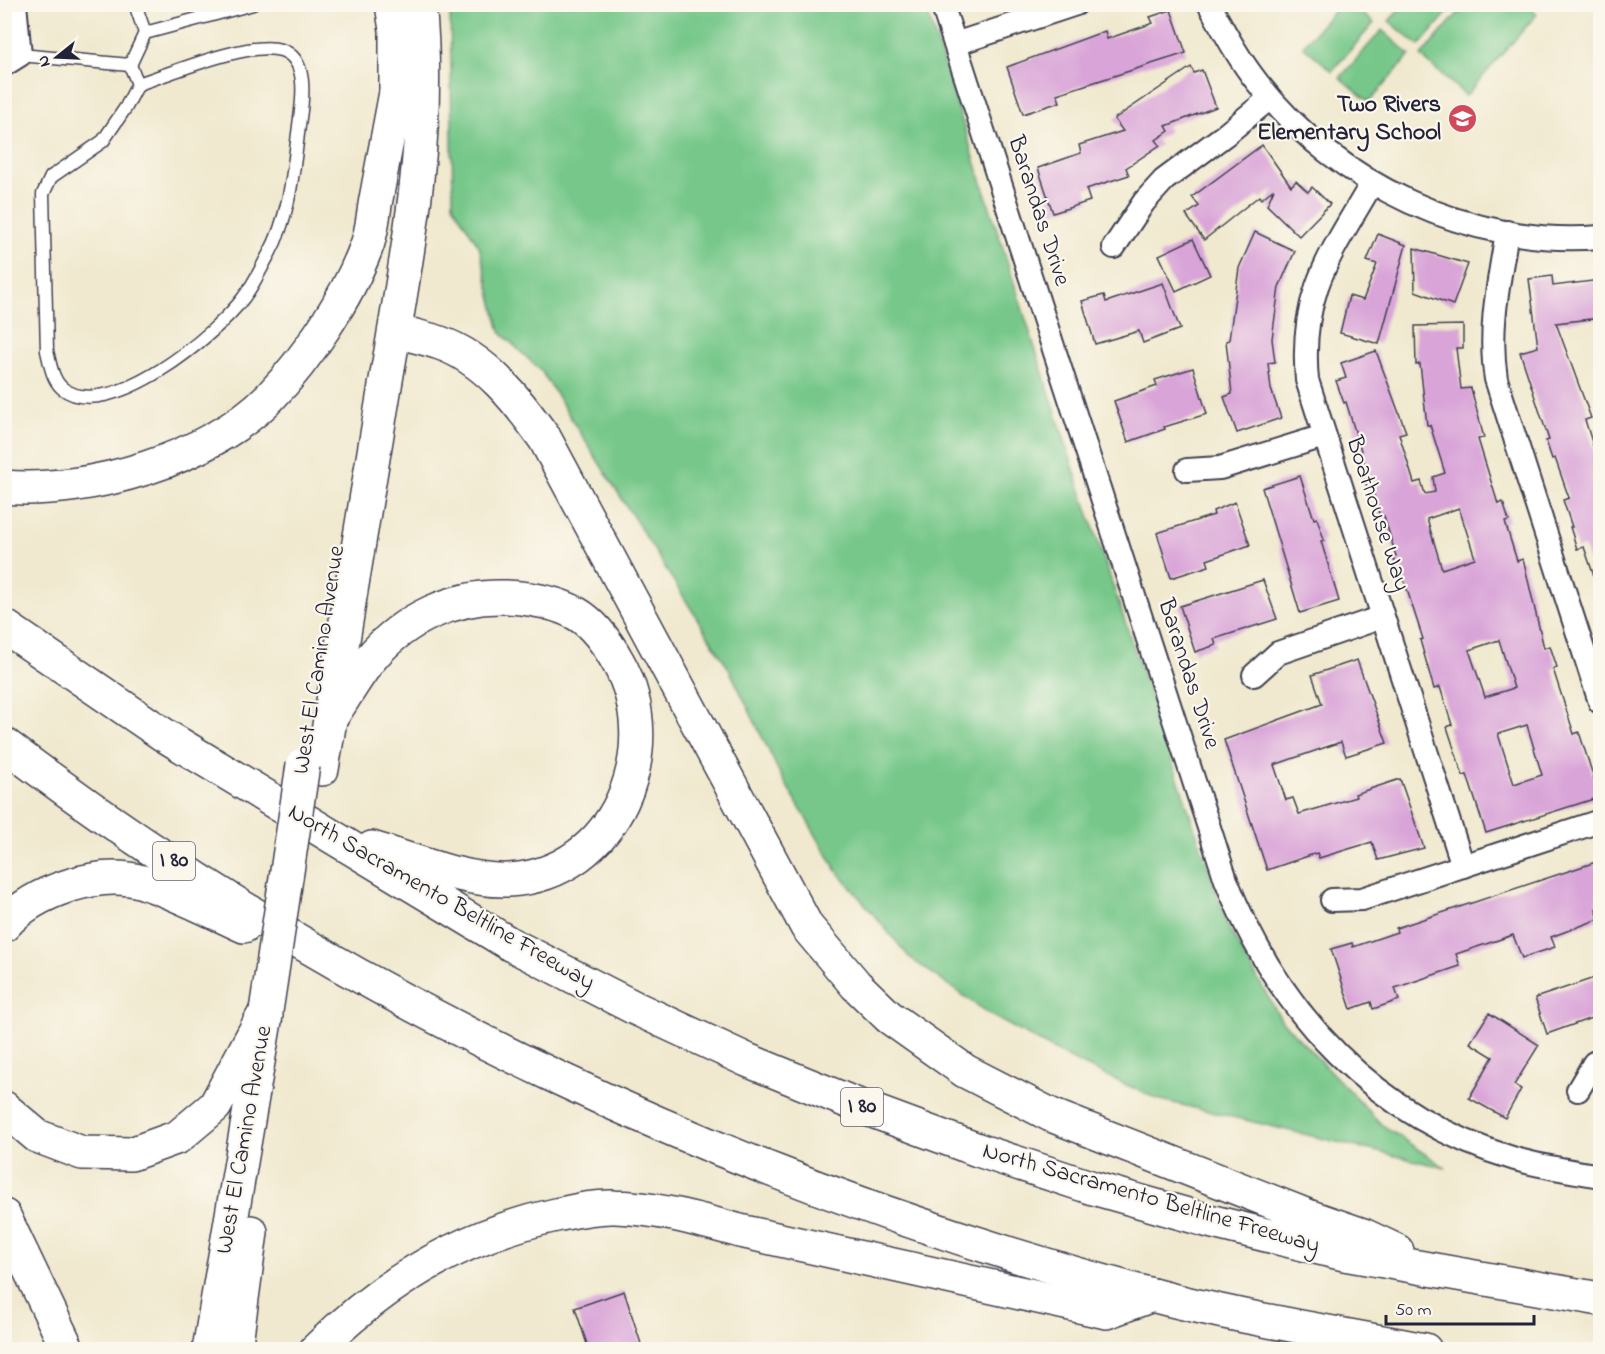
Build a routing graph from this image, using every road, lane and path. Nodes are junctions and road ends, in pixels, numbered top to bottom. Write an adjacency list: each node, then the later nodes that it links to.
1 (15, 4): 11 (street)
2 (135, 4): 9 (lane)
3 (253, 4): 9 (lane)
4 (393, 4): 14 (main road, West El Camino Avenue)
5 (419, 4): 20 (main road, West El Camino Avenue)
6 (942, 4): 10 (street, Barandas Drive)
7 (1076, 4): 10 (street)
8 (1209, 4): 15 (street)
9 (145, 33): 12 (lane)
10 (955, 44): 41 (street, Barandas Drive)
11 (12, 60): 12 (lane)
12 (130, 65): 13 (lane)
13 (138, 84): 13 (lane)
14 (397, 87): 20 (main road, West El Camino Avenue); 23 (main road)
15 (1270, 98): 16 (street); 19 (street)
16 (1372, 183): 17 (street); 21 (street, Boathouse Way)
17 (1507, 232): 18 (street); 27 (street)
18 (1600, 237)
19 (1114, 247)
20 (385, 330): 28 (main road, West El Camino Avenue); 30 (main road, West El Camino Avenue); 43 (main road)
21 (1323, 436): 22 (street); 24 (street, Boathouse Way)
22 (1187, 470)
23 (4, 487)
24 (1382, 616): 26 (street); 33 (street, Boathouse Way)
25 (4, 627): 32 (main road, North Sacramento Beltline Freeway / I 80)
26 (1254, 675)
27 (1600, 702)
28 (330, 720): 30 (main road, West El Camino Avenue); 32 (main road)
29 (4, 744): 36 (main road, I 80)
30 (312, 767): 37 (main road, West El Camino Avenue)
31 (1600, 821): 33 (street)
32 (332, 837): 43 (main road, North Sacramento Beltline Freeway / I 80)
33 (1463, 866): 34 (street)
34 (1332, 900)
35 (4, 925): 36 (main road)
36 (348, 970): 44 (main road, I 80)
37 (274, 1012): 40 (main road); 48 (main road, West El Camino Avenue); 49 (main road, West El Camino Avenue)
38 (1600, 1060): 39 (street)
39 (1578, 1090)
40 (4, 1108)
41 (1600, 1176)
42 (10, 1227): 46 (main road); 47 (main road)
43 (1433, 1269): 45 (main road, North Sacramento Beltline Freeway / I 80)
44 (1152, 1295): 50 (main road); 51 (main road, I 80)
45 (1600, 1299)
46 (68, 1350)
47 (78, 1350)
48 (209, 1350)
49 (235, 1350)
50 (316, 1350)
51 (1425, 1350)

